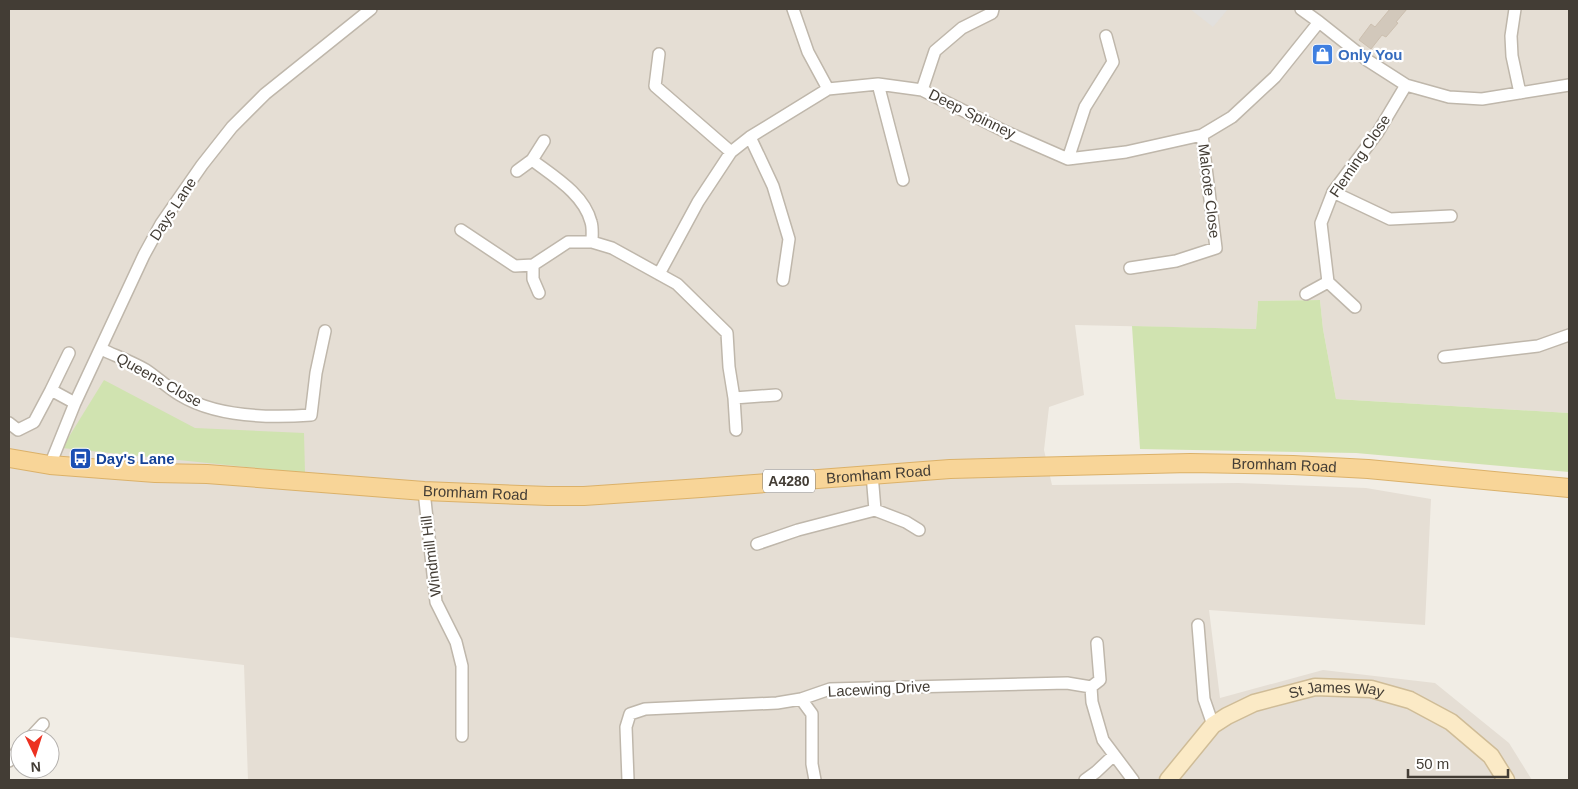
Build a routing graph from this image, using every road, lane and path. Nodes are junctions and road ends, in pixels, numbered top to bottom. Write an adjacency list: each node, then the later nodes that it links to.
1 (370, 9): 37 (street, Days Lane)
2 (792, 9): 12 (street)
3 (993, 9): 13 (street)
4 (1301, 9): 6 (street)
5 (1515, 9): 14 (street)
6 (1319, 22): 10 (street); 15 (street)
7 (1106, 36): 19 (street)
8 (659, 54): 18 (street)
9 (878, 84): 12 (street, Deep Spinney); 13 (street, Deep Spinney); 22 (street)
10 (1406, 85): 14 (street); 23 (street, Fleming Close)
11 (1569, 85): 14 (street)
12 (828, 89): 16 (street, Deep Spinney)
13 (922, 90): 19 (street, Deep Spinney)
14 (1520, 93)
15 (1202, 135): 19 (street); 28 (street, Malcote Close)
16 (750, 138): 18 (street, Deep Spinney); 30 (street)
17 (544, 141): 20 (street)
18 (732, 152): 29 (street, Deep Spinney)
19 (1068, 159)
20 (532, 160): 21 (street); 26 (street)
21 (516, 171)
22 (903, 180)
23 (1333, 192): 24 (street); 31 (street, Fleming Close)
24 (1451, 216)
25 (461, 230): 27 (street)
26 (592, 242): 27 (street); 29 (street)
27 (533, 265): 32 (street)
28 (1130, 268)
29 (659, 274): 42 (street)
30 (783, 280)
31 (1328, 282): 33 (street); 34 (street)
32 (539, 293)
33 (1306, 294)
34 (1355, 308)
35 (325, 331): 37 (street, Queens Close)
36 (1569, 335): 39 (street)
37 (101, 349): 43 (street, Days Lane)
38 (69, 353): 40 (street)
39 (1444, 357)
40 (52, 390): 43 (street); 44 (street)
41 (776, 395): 42 (street)
42 (734, 398): 45 (street)
43 (75, 404): 47 (street, Days Lane)
44 (9, 423)
45 (736, 430)
46 (9, 458): 47 (main road, Bromham Road / A4280)
47 (50, 465): 50 (main road, Bromham Road / A4280)
48 (872, 474): 49 (main road, Bromham Road / A4280); 50 (main road, Bromham Road / A4280); 51 (street)
49 (1569, 488)
50 (424, 491): 61 (street, Windmill Hill)
51 (875, 510): 52 (street); 53 (street)
52 (919, 530)
53 (757, 544)
54 (1198, 625): 59 (street)
55 (1097, 643): 56 (street)
56 (1091, 687): 57 (street, Lacewing Drive); 62 (street)
57 (801, 699): 63 (street, Lacewing Drive); 64 (street)
58 (43, 724): 60 (street)
59 (1213, 725): 67 (street, St James Way); 68 (street, St James Way)
60 (38, 729)
61 (462, 736)
62 (1114, 755): 65 (street); 66 (street)
63 (628, 780)
64 (815, 780)
65 (1085, 780)
66 (1133, 780)
67 (1168, 780)
68 (1506, 780)

